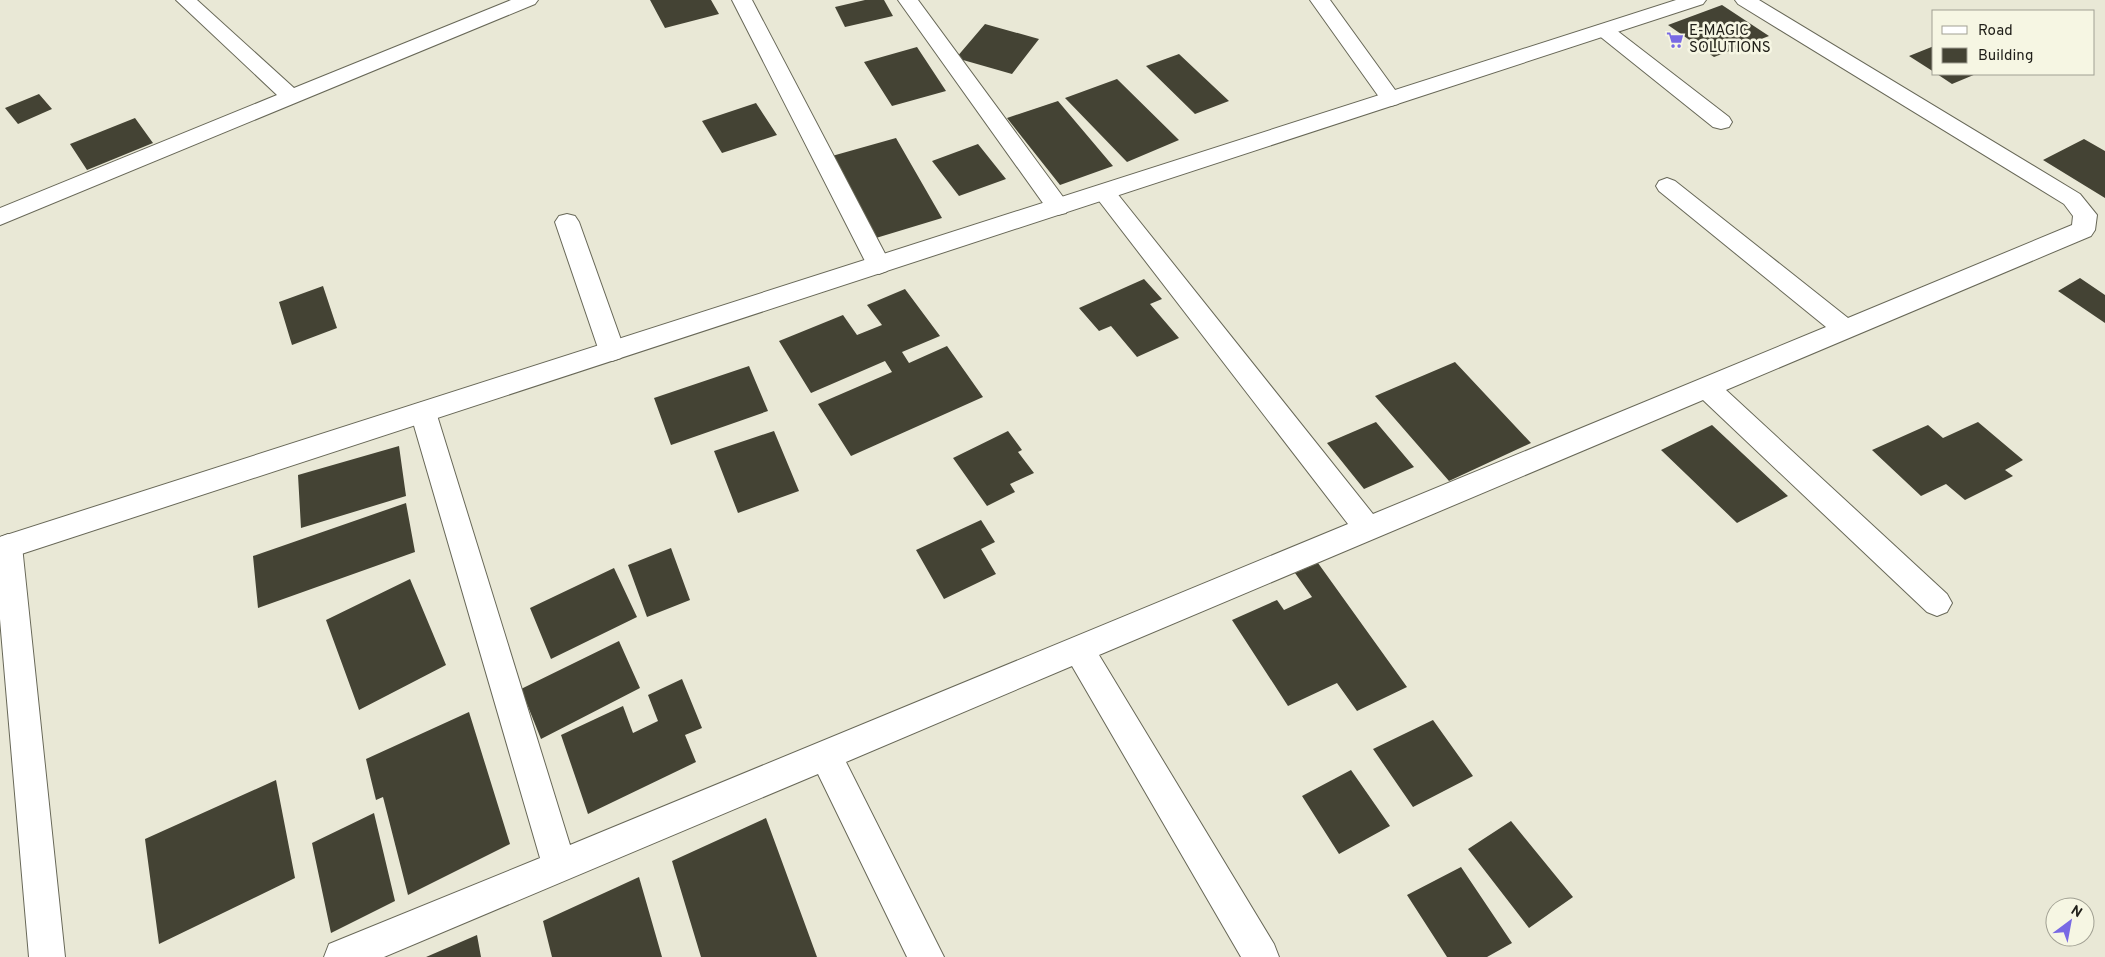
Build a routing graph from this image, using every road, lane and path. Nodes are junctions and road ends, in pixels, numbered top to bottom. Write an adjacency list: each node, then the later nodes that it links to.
1 (186, 0): 9 (street)
2 (528, 0): 9 (street)
3 (742, 0): 17 (street)
4 (908, 0): 14 (street)
5 (1320, 0): 10 (street)
6 (1696, 0): 8 (street)
7 (1745, 0): 18 (street)
8 (1604, 30): 10 (street); 11 (street)
9 (292, 98): 15 (street)
10 (1391, 99): 13 (street)
11 (1721, 122)
12 (1667, 186): 18 (street)
13 (1104, 192): 14 (street); 22 (street)
14 (1058, 207): 17 (street)
15 (0, 217)
16 (567, 222): 19 (street)
17 (879, 265): 19 (street)
18 (1846, 330): 20 (street)
19 (612, 351): 21 (street)
20 (1707, 388): 22 (street); 24 (street)
21 (423, 412): 23 (street); 27 (street)
22 (1369, 530): 25 (street)
23 (4, 548): 28 (street)
24 (1937, 603)
25 (1079, 650): 26 (street); 31 (street)
26 (825, 755): 27 (street); 30 (street)
27 (559, 865): 29 (street)
28 (48, 957)
29 (342, 957)
30 (926, 957)
31 (1261, 957)

